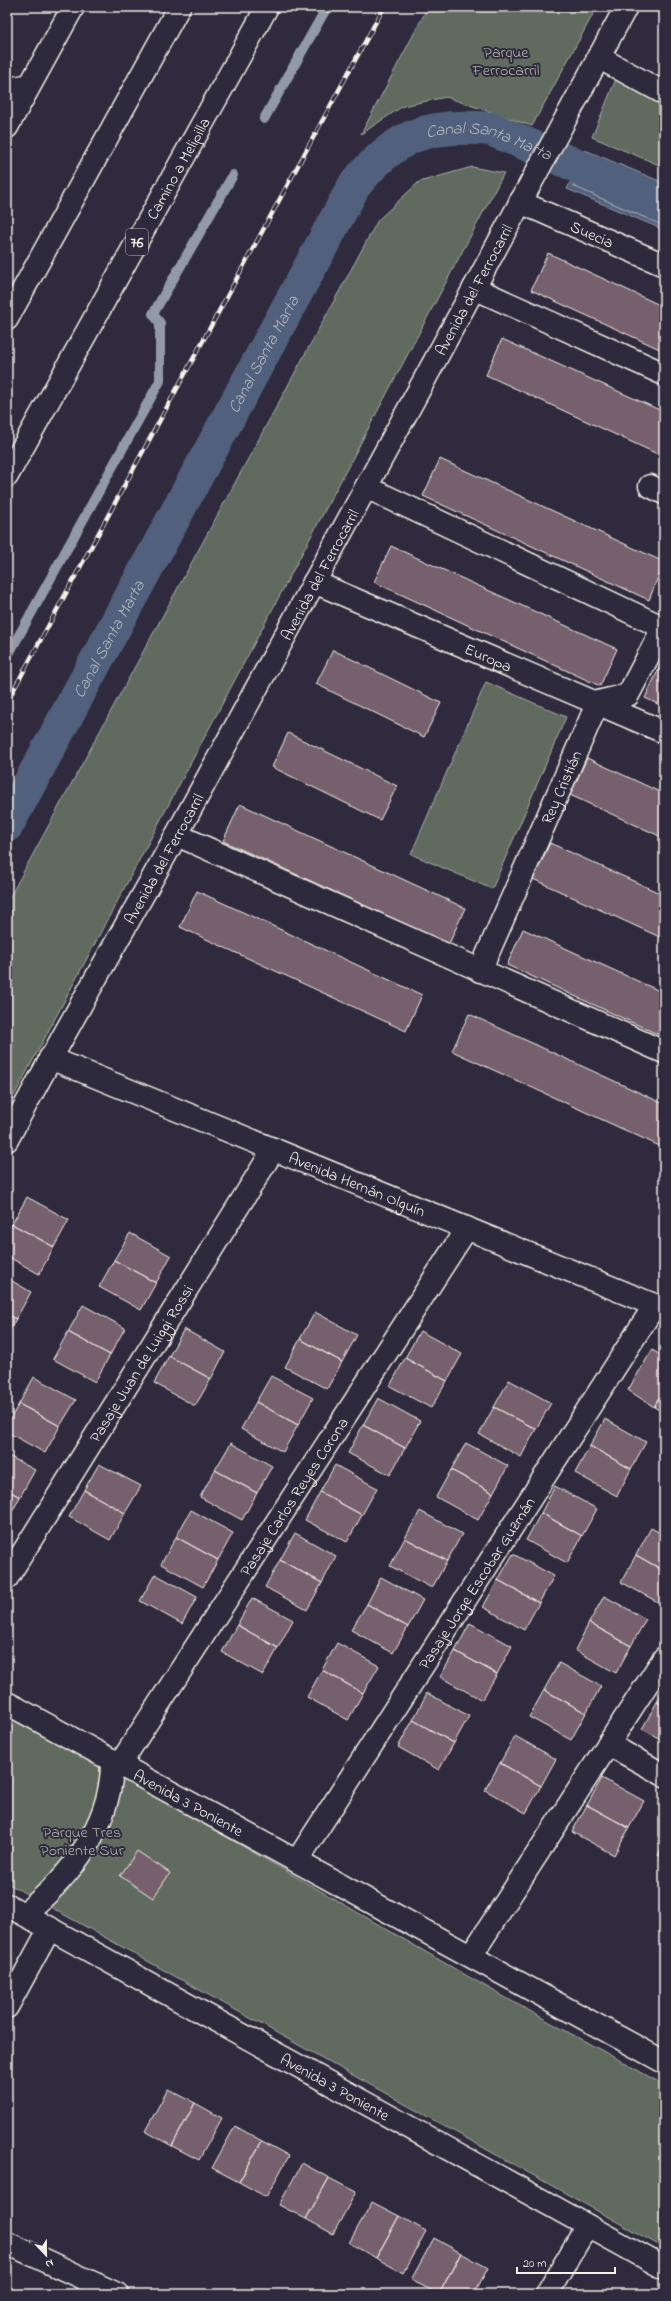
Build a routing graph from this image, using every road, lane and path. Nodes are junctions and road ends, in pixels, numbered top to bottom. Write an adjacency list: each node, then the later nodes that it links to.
1 (73, 7): 6 (street)
2 (179, 7): 13 (street)
3 (267, 7): 15 (street, Camino a Melipilla / 76)
4 (626, 7): 5 (street, Avenida del Ferrocarril)
5 (598, 57): 8 (street); 10 (street, Avenida del Ferrocarril)
6 (31, 83): 7 (lane); 9 (street)
7 (7, 87)
8 (664, 93)
9 (7, 127)
10 (524, 195): 11 (street, Suecia); 12 (street, Avenida del Ferrocarril)
11 (664, 265)
12 (474, 288): 14 (street); 16 (street, Avenida del Ferrocarril)
13 (7, 319)
14 (664, 374)
15 (7, 476)
16 (366, 487): 17 (street, Avenida del Ferrocarril); 18 (street)
17 (314, 582): 19 (street, Europa); 21 (street, Avenida del Ferrocarril)
18 (664, 627): 19 (street)
19 (598, 702): 20 (street, Europa); 22 (street, Rey Cristián)
20 (664, 732)
21 (177, 835): 22 (street); 24 (street, Avenida del Ferrocarril)
22 (480, 971): 23 (street)
23 (664, 1052)
24 (50, 1058): 25 (street, Avenida del Ferrocarril); 26 (street, Avenida Hernán Olguín)
25 (7, 1140)
26 (274, 1149): 27 (street, Avenida Hernán Olguín); 29 (street, Pasaje Juan de Luiggi Rossi)
27 (467, 1228): 28 (street, Avenida Hernán Olguín); 33 (street, Pasaje Carlos Reyes Corona)
28 (659, 1307): 35 (street, Pasaje Jorge Escobar Guzmán)
29 (7, 1578)
30 (664, 1658): 32 (street)
31 (7, 1703): 33 (street, Avenida 3 Poniente)
32 (608, 1744): 34 (street); 38 (street)
33 (116, 1762): 35 (street, Avenida 3 Poniente); 36 (street)
34 (664, 1775)
35 (297, 1861): 38 (street, Avenida 3 Poniente)
36 (15, 1909): 37 (street, Avenida 3 Poniente)
37 (50, 1928): 39 (street); 41 (street, Avenida 3 Poniente)
38 (471, 1956): 40 (street, Avenida 3 Poniente)
39 (7, 2007)
40 (664, 2062)
41 (587, 2226): 43 (street, Avenida 3 Poniente); 45 (street)
42 (7, 2243): 44 (street)
43 (664, 2268)
44 (117, 2294)
45 (548, 2294)

